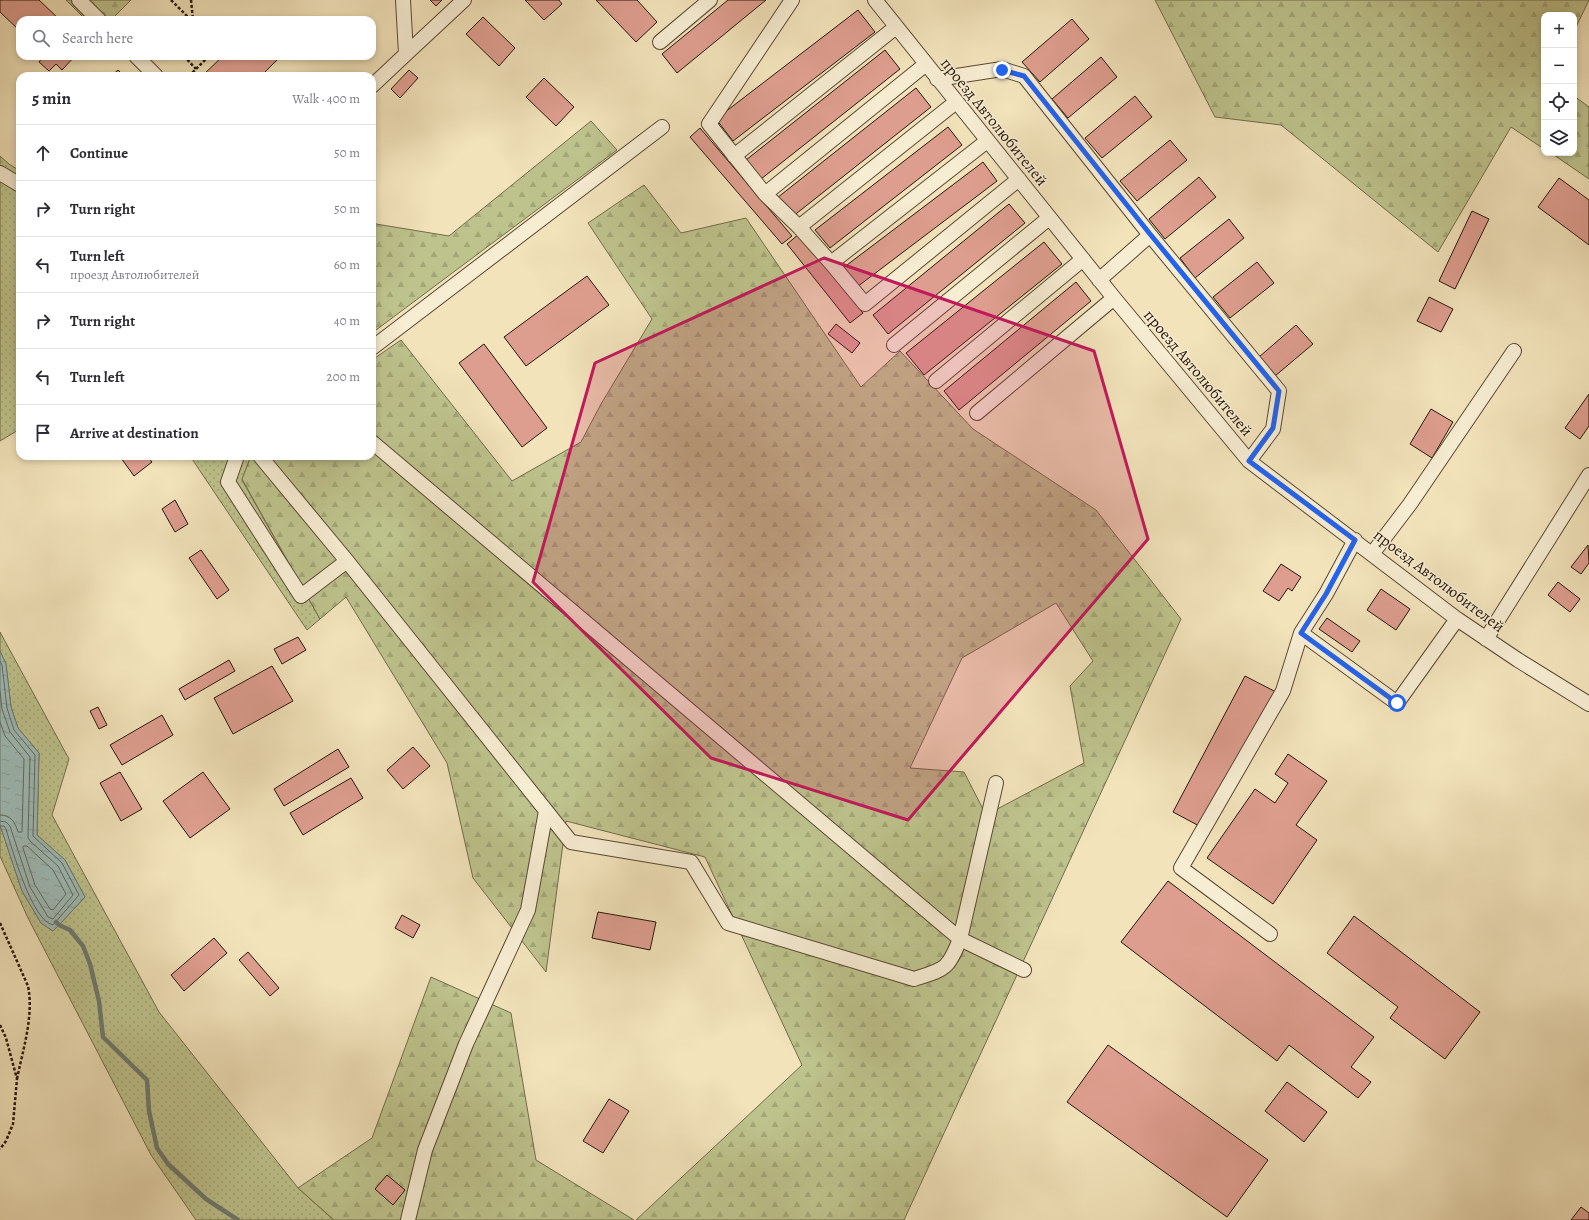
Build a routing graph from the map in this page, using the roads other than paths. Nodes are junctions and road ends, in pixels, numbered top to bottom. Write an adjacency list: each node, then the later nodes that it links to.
1 (79, 0): 7 (street)
2 (403, 0): 10 (street)
3 (464, 0): 10 (street)
4 (710, 0): 9 (street)
5 (792, 0): 19 (street)
6 (875, 0): 8 (street, проезд Автолюбителей)
7 (95, 16)
8 (896, 27): 12 (street, проезд Автолюбителей); 19 (street)
9 (660, 42)
10 (406, 54): 15 (street)
11 (140, 60): 13 (street)
12 (926, 64): 14 (street, проезд Автолюбителей); 23 (street)
13 (152, 72)
14 (937, 79): 16 (street, проезд Автолюбителей); 26 (street)
15 (376, 82)
16 (956, 102): 18 (street, проезд Автолюбителей); 25 (street)
17 (662, 127): 31 (street)
18 (987, 141): 21 (street, проезд Автолюбителей); 28 (street)
19 (734, 156): 23 (street)
20 (0, 173): 22 (street)
21 (1018, 179): 24 (street, проезд Автолюбителей); 28 (street)
22 (16, 183)
23 (765, 194): 25 (street)
24 (1049, 218): 27 (street, проезд Автолюбителей); 32 (street)
25 (799, 227): 28 (street)
26 (1150, 234): 29 (street); 39 (street)
27 (1083, 259): 29 (street, проезд Автолюбителей); 34 (street)
28 (831, 263)
29 (1099, 280): 30 (street, проезд Автолюбителей)
30 (1114, 298): 35 (street); 39 (street, проезд Автолюбителей)
31 (376, 345)
32 (894, 345)
33 (1514, 351): 42 (street)
34 (936, 381)
35 (977, 413)
36 (376, 445): 51 (street)
37 (236, 460): 43 (street)
38 (263, 460): 43 (street)
39 (1249, 461): 41 (street, проезд Автолюбителей)
40 (1589, 475): 46 (street)
41 (1355, 540): 42 (street, проезд Автолюбителей); 45 (street)
42 (1372, 554): 44 (street, проезд Автолюбителей)
43 (347, 561): 49 (street)
44 (1457, 619): 45 (street); 46 (street, проезд Автолюбителей)
45 (1301, 633): 50 (street)
46 (1486, 639): 47 (street, проезд Автолюбителей)
47 (1589, 704)
48 (996, 783): 51 (street)
49 (546, 811): 51 (street); 53 (street)
50 (1270, 934)
51 (960, 939): 52 (street)
52 (1024, 970)
53 (408, 1220)

